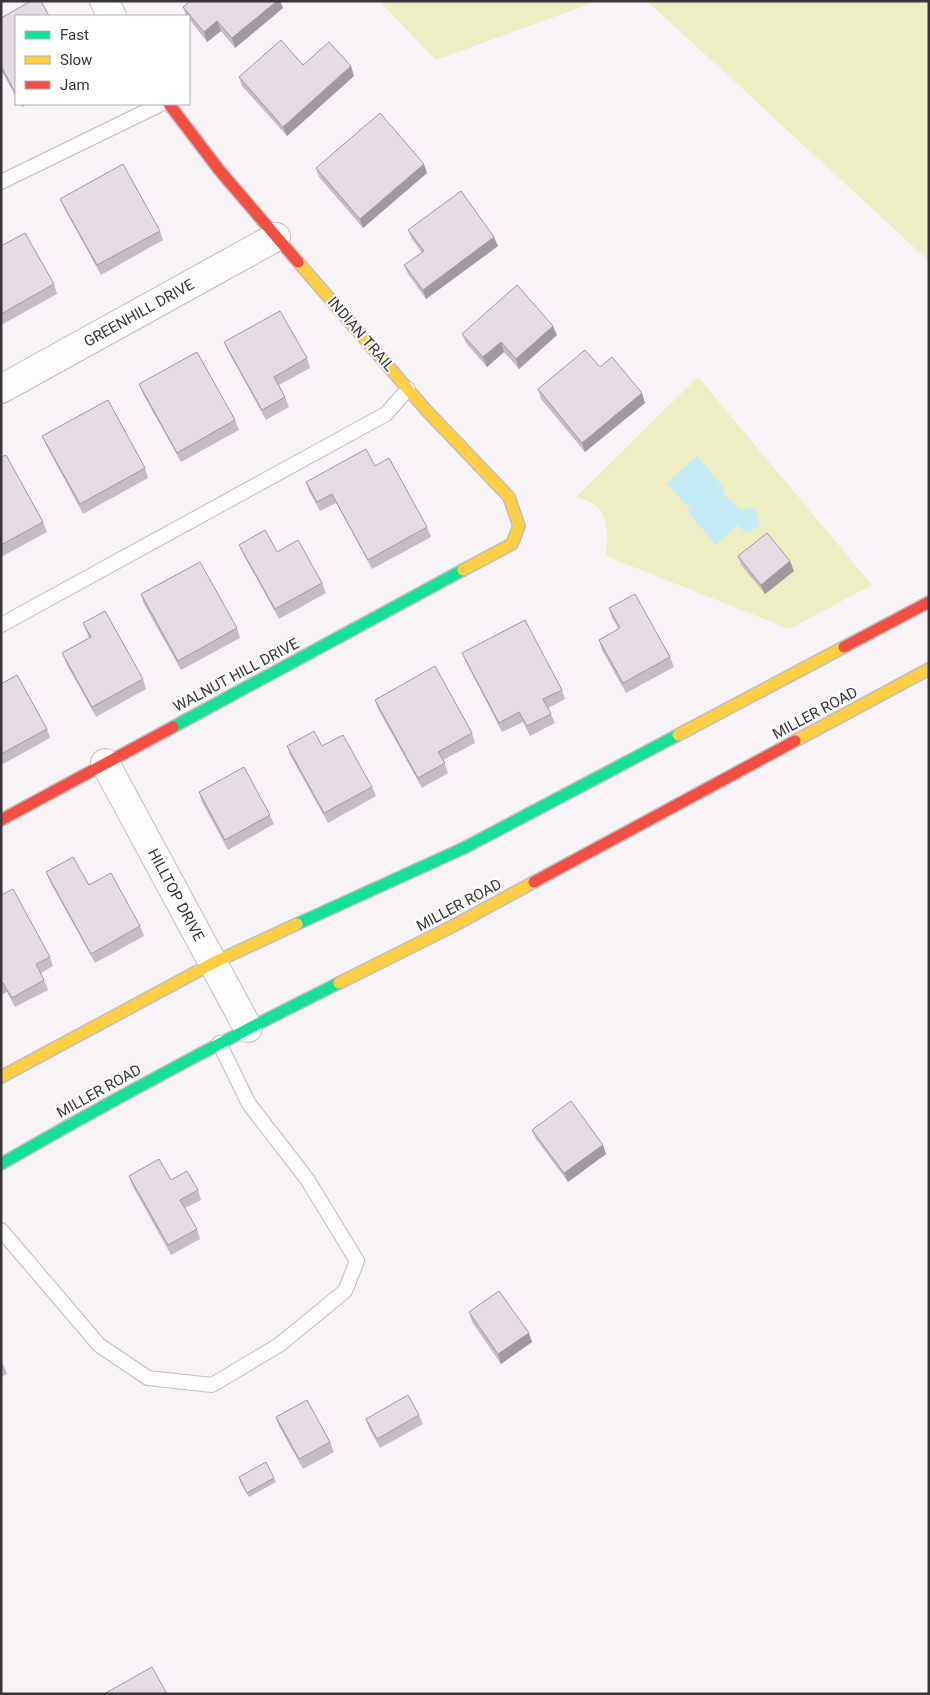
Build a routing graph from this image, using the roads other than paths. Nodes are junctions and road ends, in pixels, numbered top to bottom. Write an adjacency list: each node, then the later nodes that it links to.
1 (104, 1): 2 (street)
2 (111, 15)
3 (159, 105): 5 (lane)
4 (170, 105): 6 (main road, INDIAN TRAIL)
5 (1, 182)
6 (276, 237): 7 (street, GREENHILL DRIVE); 8 (main road, INDIAN TRAIL)
7 (1, 389)
8 (408, 389): 9 (main road, INDIAN TRAIL); 11 (lane)
9 (486, 558): 13 (main road, WALNUT HILL DRIVE)
10 (929, 602): 15 (main road)
11 (1, 625)
12 (929, 669): 16 (main road, MILLER ROAD)
13 (105, 763): 14 (main road, WALNUT HILL DRIVE); 15 (street, HILLTOP DRIVE)
14 (1, 820)
15 (213, 963): 16 (street, HILLTOP DRIVE); 18 (main road)
16 (248, 1028): 17 (main road, MILLER ROAD)
17 (219, 1043): 19 (main road, MILLER ROAD); 20 (lane)
18 (1, 1077)
19 (1, 1164)
20 (1, 1230)

